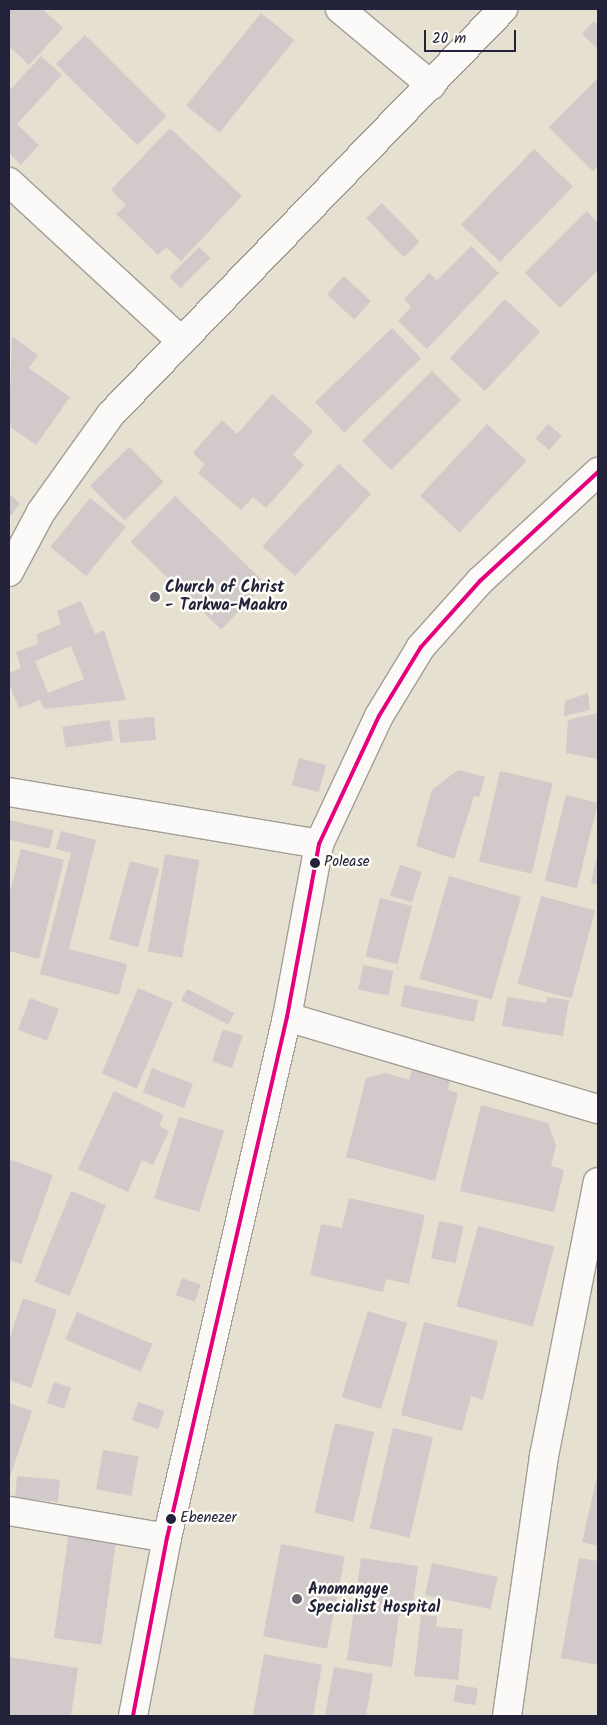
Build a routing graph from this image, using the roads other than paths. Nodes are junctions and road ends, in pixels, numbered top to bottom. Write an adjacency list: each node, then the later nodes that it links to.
1 (340, 9): 3 (street)
2 (503, 9): 3 (street)
3 (431, 85): 5 (street)
4 (9, 182): 5 (street)
5 (178, 339): 7 (street)
6 (598, 472): 9 (street)
7 (9, 572)
8 (9, 792): 9 (street)
9 (319, 844): 10 (street)
10 (286, 1017): 11 (street); 14 (street)
11 (598, 1109)
12 (598, 1182): 16 (street)
13 (9, 1512): 14 (street)
14 (166, 1538): 15 (street)
15 (133, 1716)
16 (507, 1716)

